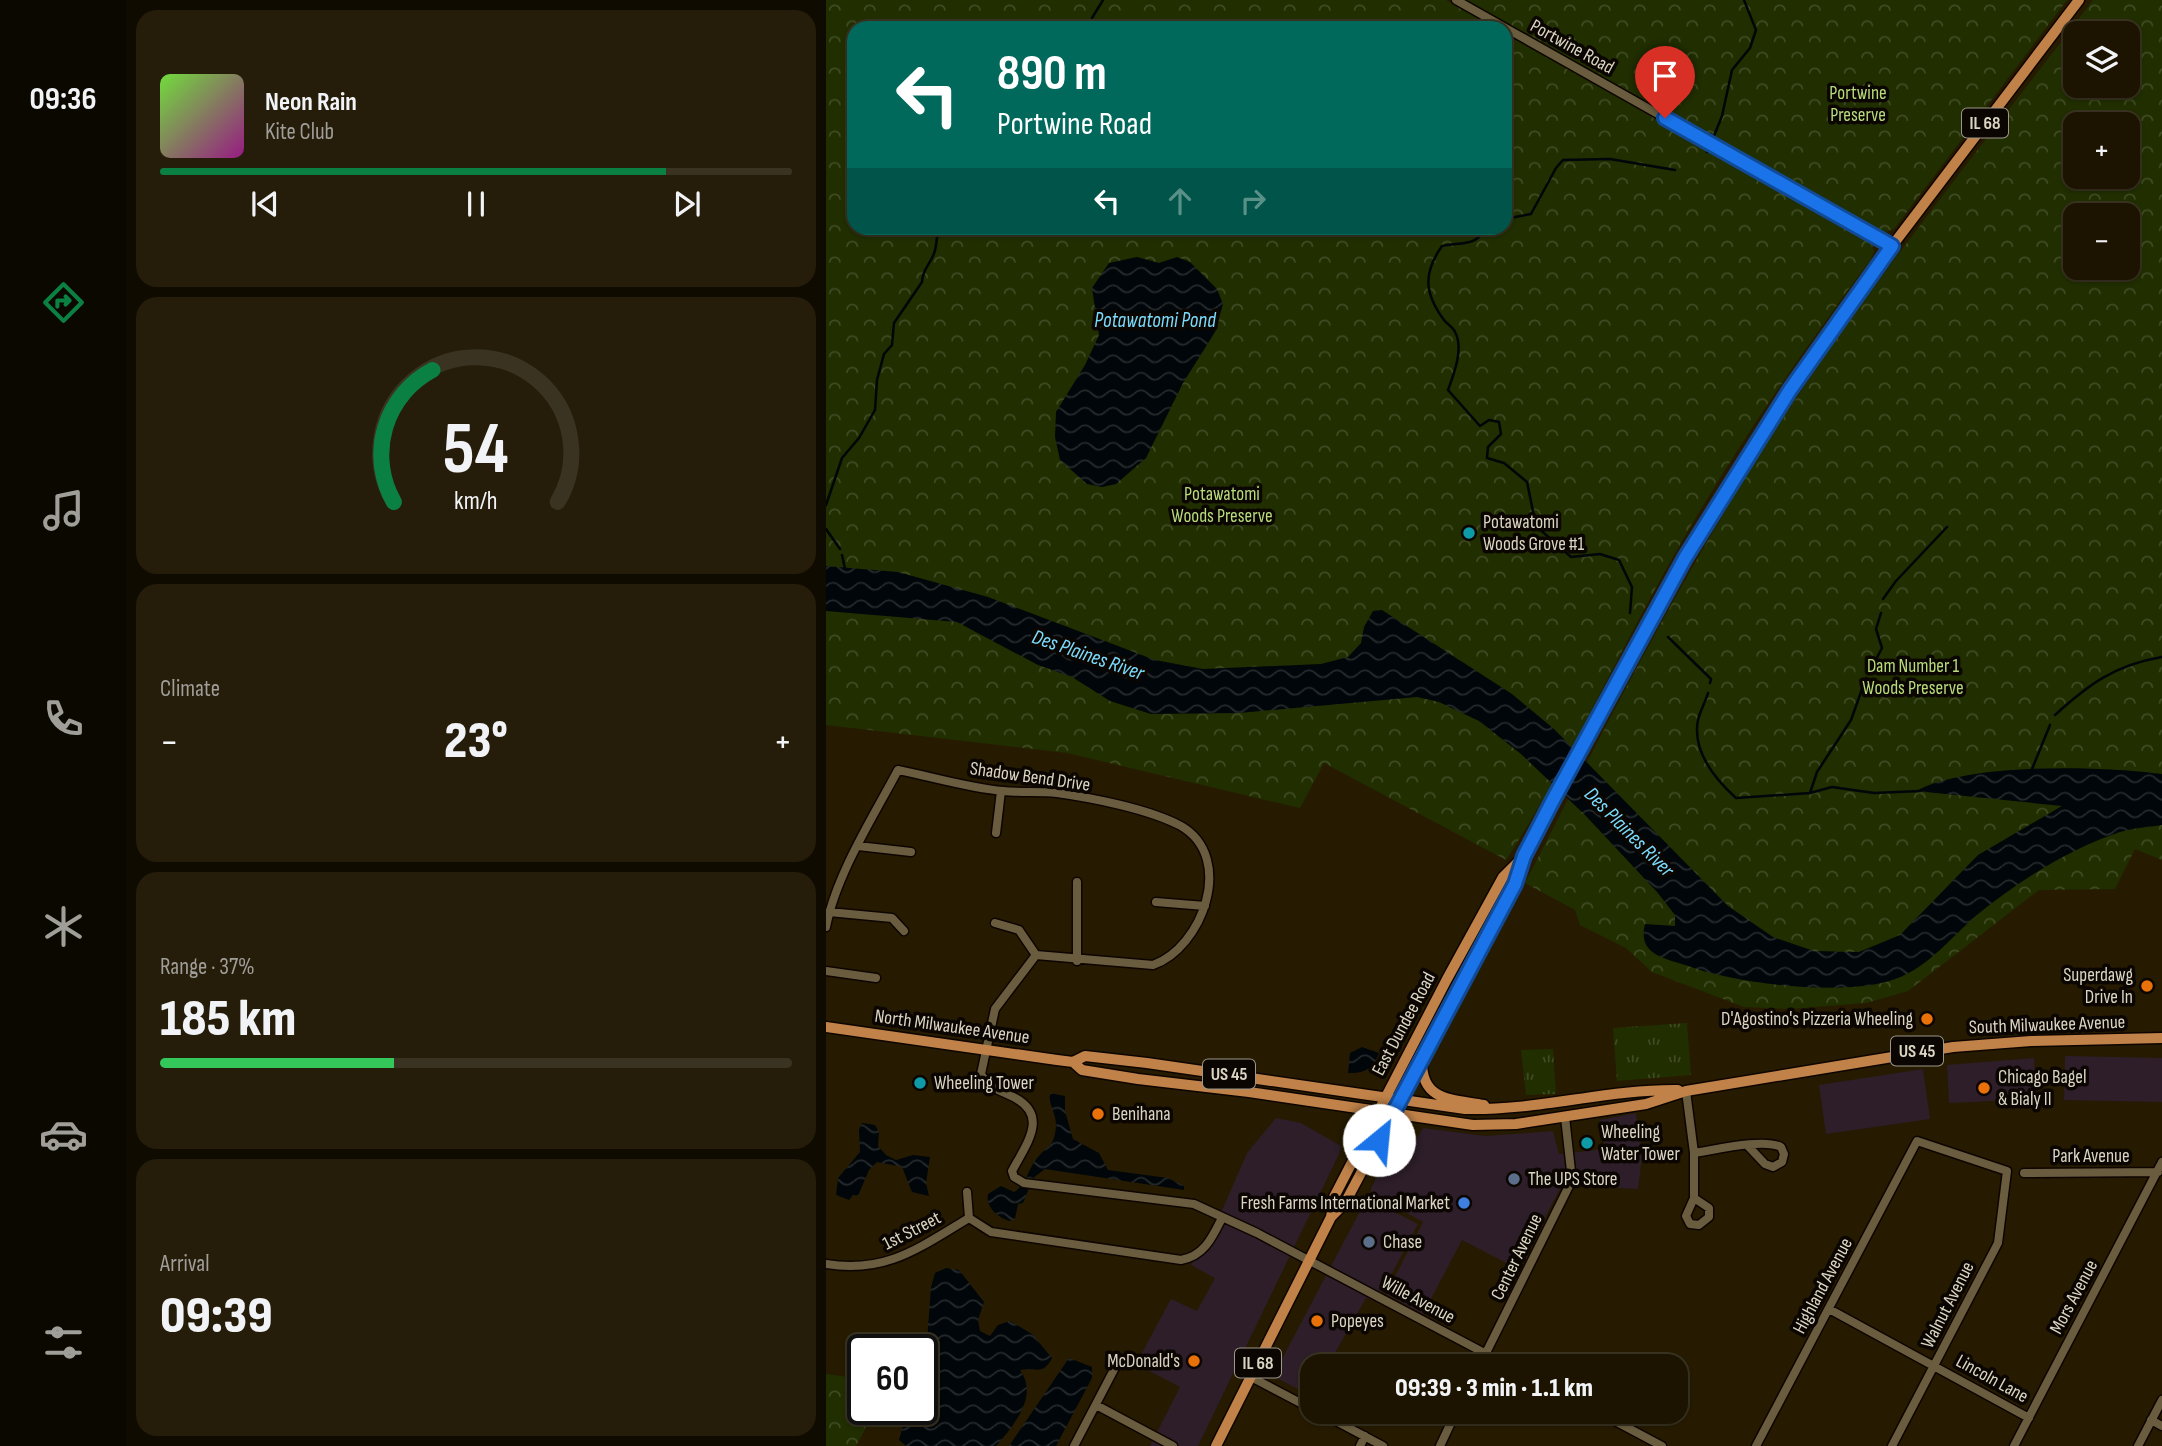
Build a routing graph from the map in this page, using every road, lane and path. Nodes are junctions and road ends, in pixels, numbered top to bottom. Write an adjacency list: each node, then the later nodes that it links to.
1 (1456, 0): 3 (street, Portwine Road)
2 (2079, 0): 5 (main road, East Dundee Road / IL 68)
3 (1493, 21)
4 (1512, 32): 5 (street, Portwine Road)
5 (1892, 246): 10 (main road, East Dundee Road / IL 68)
6 (1001, 791): 7 (street); 8 (street, Shadow Bend Drive); 13 (street, Shadow Bend Drive)
7 (996, 833)
8 (858, 846): 9 (street); 14 (street, Shadow Bend Drive)
9 (911, 852)
10 (1524, 856): 25 (main road, East Dundee Road / IL 68); 28 (main road, East Dundee Road / IL 68)
11 (1077, 882): 19 (street)
12 (1156, 902): 13 (street)
13 (1205, 906): 19 (street, Shadow Bend Drive)
14 (829, 912): 16 (street, Shadow Bend Drive); 17 (street)
15 (995, 923): 18 (street)
16 (826, 927)
17 (904, 931)
18 (1036, 955): 19 (street, Shadow Bend Drive); 24 (street)
19 (1077, 961)
20 (826, 971): 21 (street)
21 (876, 978)
22 (826, 1027): 24 (main road, North Milwaukee Avenue / US 45)
23 (2162, 1038): 27 (main road, South Milwaukee Avenue / US 45)
24 (987, 1050): 26 (main road, North Milwaukee Avenue / US 45); 44 (street, Wille Avenue)
25 (1422, 1060): 29 (main road, East Dundee Road / IL 68); 30 (main road)
26 (1073, 1062): 28 (main road, North Milwaukee Avenue / US 45); 31 (main road, North Milwaukee Avenue / US 45)
27 (1686, 1091): 30 (main road, South Milwaukee Avenue / US 45); 33 (main road, South Milwaukee Avenue / US 45); 35 (street)
28 (1387, 1096): 29 (main road, South Milwaukee Avenue / US 45); 31 (main road, East Dundee Road / IL 68)
29 (1402, 1098): 30 (main road, South Milwaukee Avenue / US 45); 32 (main road, East Dundee Road / IL 68)
30 (1508, 1110)
31 (1378, 1112): 32 (main road, South Milwaukee Avenue / US 45); 42 (main road, East Dundee Road / IL 68)
32 (1393, 1114): 33 (main road, South Milwaukee Avenue / US 45); 42 (main road, East Dundee Road / IL 68)
33 (1565, 1117): 48 (street, Center Avenue)
34 (1748, 1146): 34 (street); 35 (street)
35 (1694, 1153): 41 (street)
36 (2162, 1162): 39 (street, Mors Avenue)
37 (2007, 1171): 47 (street, Highland Avenue); 50 (street, Walnut Avenue)
38 (2024, 1172): 39 (street, Park Avenue)
39 (2158, 1172): 55 (street, Mors Avenue)
40 (967, 1192): 43 (street)
41 (1693, 1198)
42 (1331, 1217): 45 (main road, East Dundee Road / IL 68)
43 (969, 1218): 44 (street); 46 (street, 1st Street)
44 (1222, 1218): 45 (street, Wille Avenue)
45 (1310, 1261): 48 (street, Wille Avenue); 51 (main road, East Dundee Road / IL 68)
46 (826, 1264)
47 (1829, 1309): 50 (street, Lincoln Lane); 69 (street, Highland Avenue)
48 (1486, 1353)
49 (1119, 1360): 54 (street)
50 (1934, 1366): 55 (street, Lincoln Lane); 70 (street, Walnut Avenue)
51 (1251, 1377): 53 (street); 64 (main road, East Dundee Road / IL 68)
52 (2162, 1400): 56 (street)
53 (1300, 1403)
54 (1096, 1405): 62 (street); 63 (street)
55 (2029, 1418): 71 (street, Mors Avenue)
56 (2151, 1420): 60 (street); 72 (street)
57 (1342, 1424): 61 (street)
58 (1451, 1424): 67 (street)
59 (1621, 1424): 68 (street)
60 (2162, 1426)
61 (1365, 1436): 65 (street); 66 (street)
62 (1074, 1446)
63 (1173, 1446)
64 (1216, 1446)
65 (1360, 1446)
66 (1383, 1446)
67 (1440, 1446)
68 (1662, 1446)
69 (1756, 1446)
70 (1892, 1446)
71 (2014, 1446)
72 (2138, 1446)

